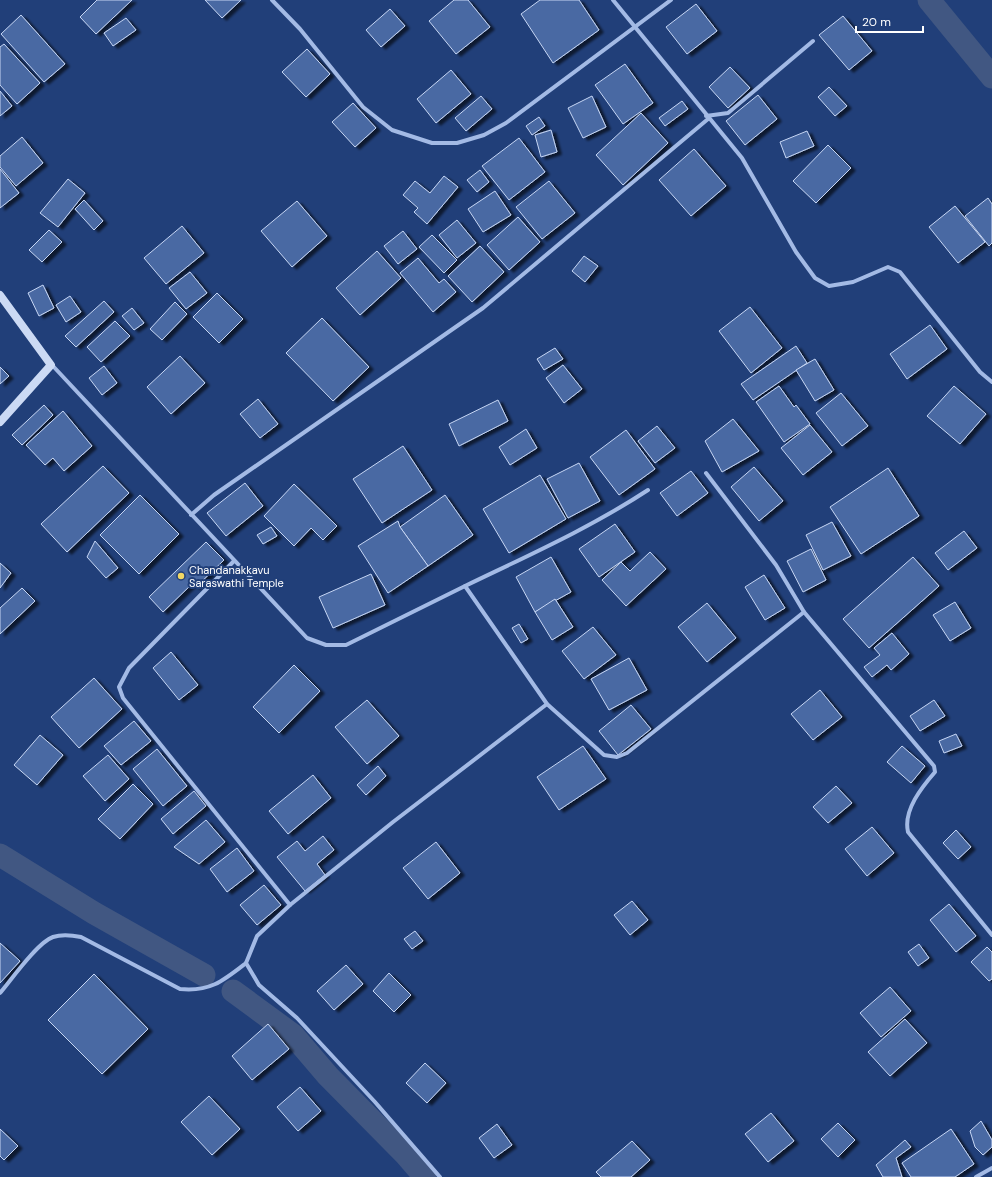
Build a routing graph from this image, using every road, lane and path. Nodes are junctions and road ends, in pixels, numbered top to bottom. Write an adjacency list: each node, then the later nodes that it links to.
1 (272, 0): 4 (street)
2 (613, 0): 4 (street)
3 (671, 0): 4 (street)
4 (636, 26): 6 (street)
5 (813, 41): 6 (street)
6 (707, 118): 9 (street); 13 (street)
7 (0, 295): 8 (main road)
8 (51, 364): 10 (main road); 13 (street)
9 (992, 382)
10 (0, 422)
11 (706, 473): 16 (street)
12 (648, 490): 15 (street)
13 (191, 514): 14 (street)
14 (234, 561): 15 (street); 18 (street)
15 (464, 586): 17 (street)
16 (804, 612): 17 (street); 19 (street)
17 (547, 704): 18 (street)
18 (290, 904): 20 (street)
19 (992, 935)
20 (246, 963): 21 (street); 23 (street)
21 (0, 993)
22 (992, 1168): 24 (street)
23 (440, 1177)
24 (976, 1177)

